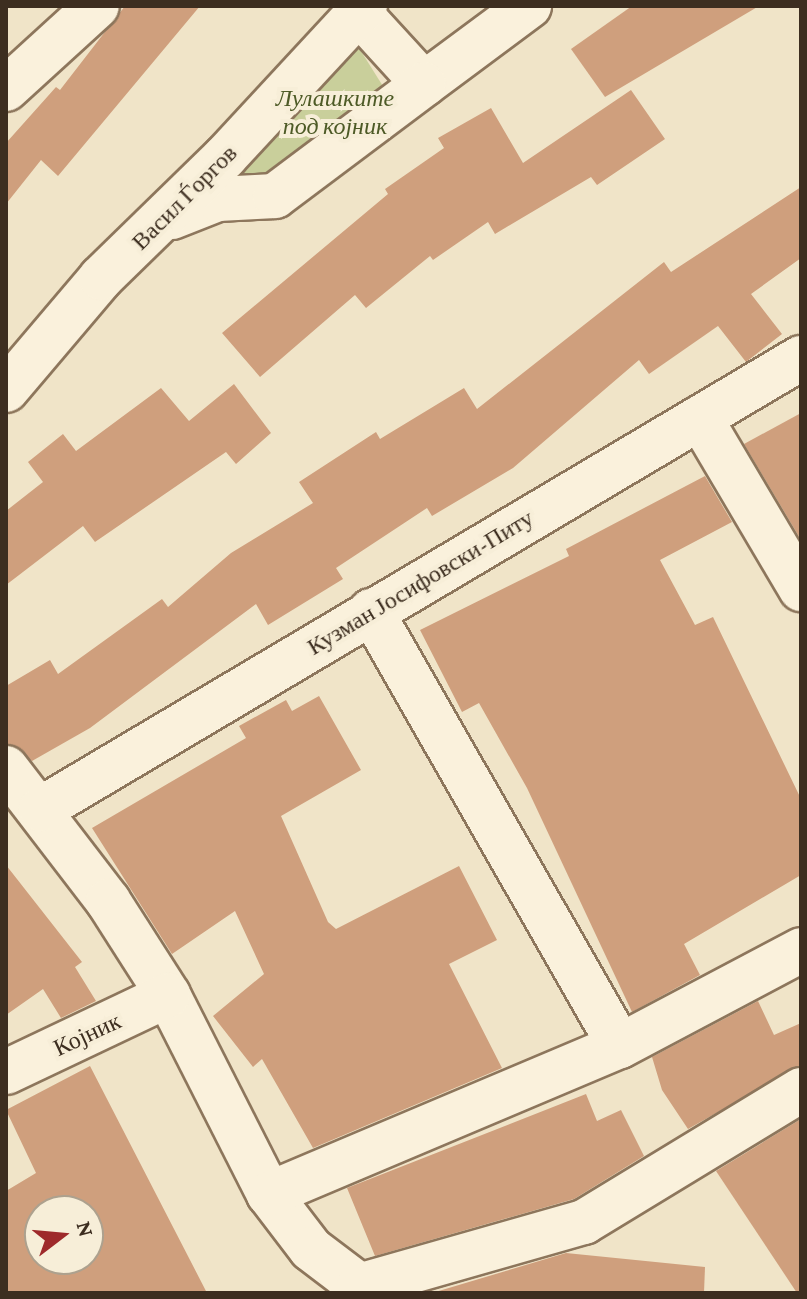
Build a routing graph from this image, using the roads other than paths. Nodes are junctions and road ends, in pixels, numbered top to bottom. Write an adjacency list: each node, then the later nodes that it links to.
1 (97, 6): 5 (street)
2 (529, 6): 4 (street)
3 (362, 9): 4 (street); 6 (street, Васил Ѓоргов)
4 (424, 84): 6 (street)
5 (6, 89)
6 (159, 222): 8 (street, Васил Ѓоргов)
7 (801, 358): 9 (street, Кузман Јосифовски-Питу)
8 (6, 390)
9 (700, 418): 10 (street); 11 (street, Кузман Јосифовски-Питу)
10 (801, 589)
11 (371, 611): 13 (street, Кузман Јосифовски-Питу); 16 (street)
12 (6, 768): 13 (street)
13 (41, 809): 15 (street)
14 (801, 950): 16 (street)
15 (168, 995): 17 (street, Којник); 19 (street)
16 (620, 1046): 19 (street)
17 (6, 1072)
18 (801, 1090): 20 (street)
19 (269, 1194): 20 (street)
20 (364, 1290)

